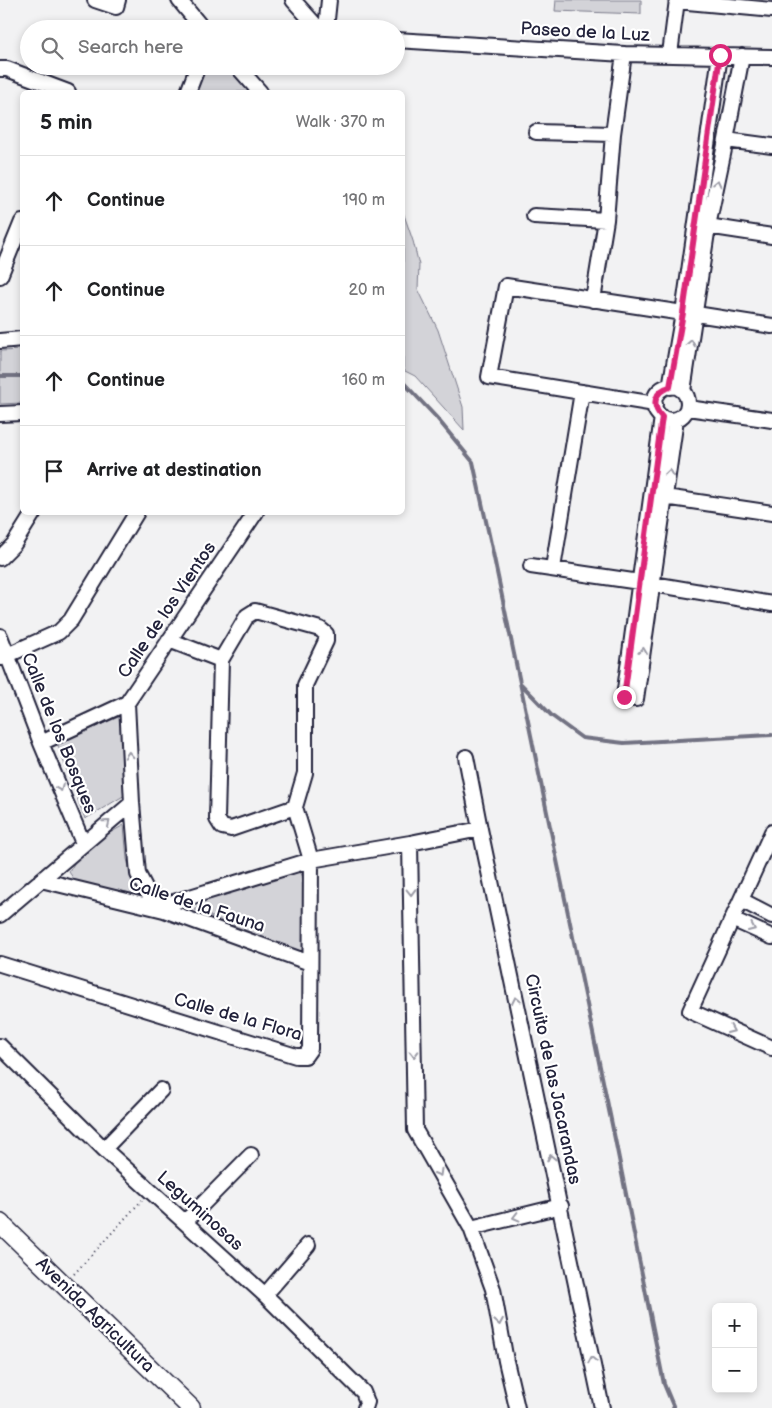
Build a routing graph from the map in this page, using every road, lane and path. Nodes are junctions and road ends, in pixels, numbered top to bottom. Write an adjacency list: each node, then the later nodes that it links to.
1 (95, 0): 2 (street)
2 (118, 0)
3 (179, 0): 8 (street)
4 (293, 0): 9 (street)
5 (329, 0): 10 (street)
6 (677, 1): 7 (street); 13 (street)
7 (772, 10)
8 (196, 20)
9 (311, 20)
10 (327, 20)
11 (405, 41): 12 (street, Paseo de la Luz)
12 (624, 54): 13 (street, Paseo de la Luz); 27 (street)
13 (670, 54): 14 (street, Paseo de la Luz)
14 (720, 55): 15 (street, Paseo de la Luz); 32 (street)
15 (742, 56): 16 (street, Paseo de la Luz); 17 (street); 28 (street)
16 (772, 57)
17 (772, 63)
18 (0, 69): 19 (street)
19 (20, 74)
20 (23, 75): 23 (street)
21 (195, 75): 24 (street)
22 (245, 75): 25 (street)
23 (63, 90)
24 (189, 90)
25 (258, 90)
26 (536, 132): 27 (street)
27 (613, 134): 31 (street)
28 (726, 140): 29 (street); 32 (street, one-way to 28)
29 (772, 146)
30 (534, 216): 31 (street)
31 (606, 220): 36 (street)
32 (702, 225): 34 (street); 37 (street)
33 (20, 227): 35 (street)
34 (772, 236)
35 (0, 276)
36 (593, 300): 37 (street); 42 (street)
37 (689, 314): 38 (street); 41 (street)
38 (772, 326)
39 (20, 339): 40 (street)
40 (0, 341)
41 (676, 389): 43 (street); 44 (street)
42 (582, 392): 43 (street); 57 (street)
43 (655, 404): 47 (street)
44 (688, 408): 48 (street); 49 (street)
45 (20, 413): 46 (street)
46 (0, 414)
47 (662, 417): 48 (street); 58 (street)
48 (676, 419): 50 (street, one-way to 48)
49 (772, 420)
50 (665, 497): 51 (street); 58 (street)
51 (772, 512)
52 (32, 515): 55 (street)
53 (135, 515): 62 (street)
54 (254, 515): 61 (street, Calle de los Vientos)
55 (0, 558)
56 (531, 566): 57 (street)
57 (553, 568): 58 (street)
58 (646, 583): 58 (street, one-way to 58); 59 (street)
59 (772, 604)
60 (0, 636): 62 (street, Calle de los Bosques)
61 (169, 640): 63 (street); 64 (street, Calle de los Vientos)
62 (4, 657): 65 (street, Calle de los Bosques)
63 (221, 660): 68 (street); 68 (street)
64 (127, 703): 65 (street, Calle de los Vientos); 67 (street, Calle de los Vientos, one-way to 64)
65 (41, 743): 71 (street, Calle de los Bosques, one-way to 71)
66 (466, 757): 69 (street, Circuito de las Jacarandas)
67 (132, 804): 71 (street, one-way to 67); 76 (street, Calle de los Vientos)
68 (294, 807): 73 (street, Calle de la Flora)
69 (480, 829): 72 (street); 89 (street, Circuito de las Jacarandas, one-way to 69)
70 (772, 832): 75 (street)
71 (83, 843): 74 (street)
72 (410, 843): 73 (street); 92 (street, one-way to 92)
73 (311, 860): 76 (street); 81 (street, Calle de la Flora)
74 (41, 880): 76 (street, Calle de la Fauna); 77 (street)
75 (741, 900): 78 (street); 79 (street)
76 (165, 907): 81 (street, Calle de la Fauna)
77 (0, 915)
78 (772, 916)
79 (732, 919): 80 (street, one-way to 80); 84 (street, one-way to 84)
80 (772, 937)
81 (310, 962): 82 (street, Calle de la Flora)
82 (0, 964)
83 (0, 1046): 86 (street, Leguminosas)
84 (772, 1048)
85 (161, 1090): 86 (street)
86 (104, 1149): 88 (street, Leguminosas)
87 (251, 1154): 91 (street)
88 (150, 1192): 91 (street, Leguminosas); 94 (path)
89 (561, 1206): 92 (street, one-way to 92); 99 (street, Circuito de las Jacarandas, one-way to 89)
90 (0, 1222): 94 (street, Avenida Agricultura)
91 (185, 1222): 95 (street, Leguminosas)
92 (471, 1228): 98 (street, one-way to 98)
93 (308, 1245): 95 (street)
94 (64, 1285): 96 (street, Avenida Agricultura)
95 (264, 1294): 97 (street, Leguminosas)
96 (191, 1408)
97 (365, 1408)
98 (517, 1408)
99 (602, 1408)

